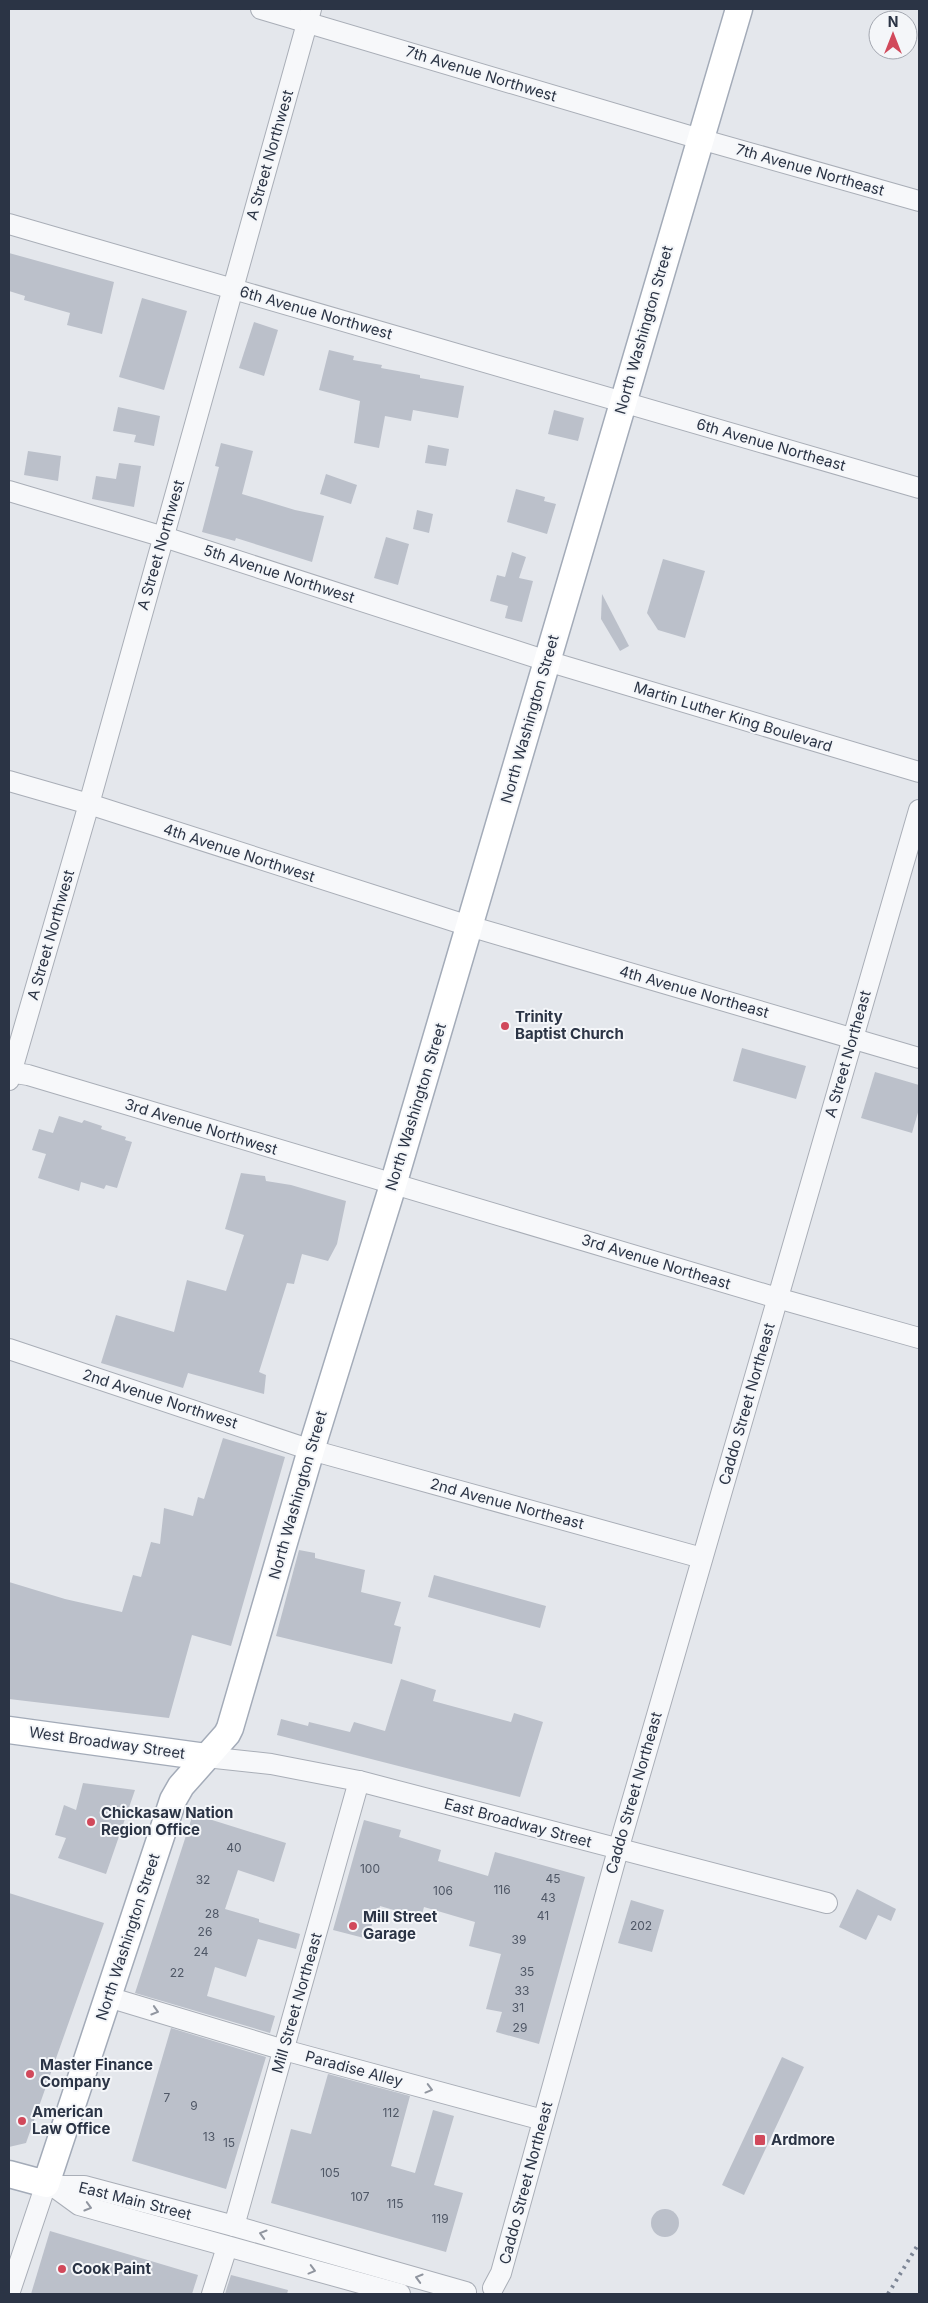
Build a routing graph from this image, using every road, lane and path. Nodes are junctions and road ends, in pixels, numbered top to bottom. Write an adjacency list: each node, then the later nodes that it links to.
1 (261, 9): 3 (street, 7th Avenue Northwest)
2 (739, 9): 4 (main road, North Washington Street)
3 (309, 15): 4 (street, 7th Avenue Northwest); 7 (street, A Street Northwest)
4 (700, 139): 5 (street, 7th Avenue Northeast); 8 (main road, North Washington Street)
5 (919, 201)
6 (9, 224): 7 (street, 6th Avenue Northwest)
7 (233, 288): 8 (street, 6th Avenue Northwest); 11 (street, A Street Northwest)
8 (622, 403): 9 (street, 6th Avenue Northeast); 12 (main road, North Washington Street)
9 (919, 488)
10 (9, 492): 11 (street, 5th Avenue Northwest)
11 (164, 537): 12 (street, 5th Avenue Northwest); 15 (street, A Street Northwest)
12 (548, 661): 13 (street, Martin Luther King Boulevard); 17 (main road, North Washington Street)
13 (919, 772)
14 (9, 781): 15 (street, 4th Avenue Northwest)
15 (89, 804): 17 (street, 4th Avenue Northwest); 20 (street, A Street Northwest)
16 (919, 810): 18 (street, A Street Northeast)
17 (469, 926): 18 (street, 4th Avenue Northeast); 21 (main road, North Washington Street)
18 (853, 1039): 19 (street, 4th Avenue Northeast); 22 (street, A Street Northeast)
19 (919, 1058)
20 (10, 1075): 21 (street, 3rd Avenue Northwest)
21 (393, 1185): 22 (street, 3rd Avenue Northeast); 25 (main road, North Washington Street)
22 (777, 1298): 23 (street, 3rd Avenue Northeast); 26 (street, Caddo Street Northeast)
23 (919, 1338)
24 (9, 1349): 25 (street, 2nd Avenue Northwest)
25 (311, 1450): 26 (street, 2nd Avenue Northeast); 28 (main road, North Washington Street)
26 (702, 1558): 30 (street, Caddo Street Northeast)
27 (9, 1730): 28 (main road, West Broadway Street)
28 (206, 1757): 29 (street, East Broadway Street); 32 (main road, North Washington Street)
29 (359, 1781): 30 (street, East Broadway Street); 33 (street, Mill Street Northeast)
30 (618, 1850): 31 (street, East Broadway Street); 34 (street, Caddo Street Northeast)
31 (827, 1903)
32 (108, 1997): 33 (street, Paradise Alley, one-way to 33); 36 (main road, North Washington Street)
33 (284, 2050): 34 (street, Paradise Alley, one-way to 34); 37 (street, Mill Street Northeast)
34 (544, 2120): 39 (street, Caddo Street Northeast)
35 (9, 2174): 36 (main road)
36 (46, 2184): 37 (street, East Main Street); 38 (street, East Main Street, one-way to 38); 41 (street)
37 (234, 2226): 40 (street, East Main Street, one-way to 37)
38 (227, 2247): 42 (street); 43 (street, East Main Street, one-way to 43)
39 (497, 2291): 40 (street, East Main Street)
40 (465, 2293)
41 (9, 2294)
42 (212, 2294)
43 (400, 2294)

